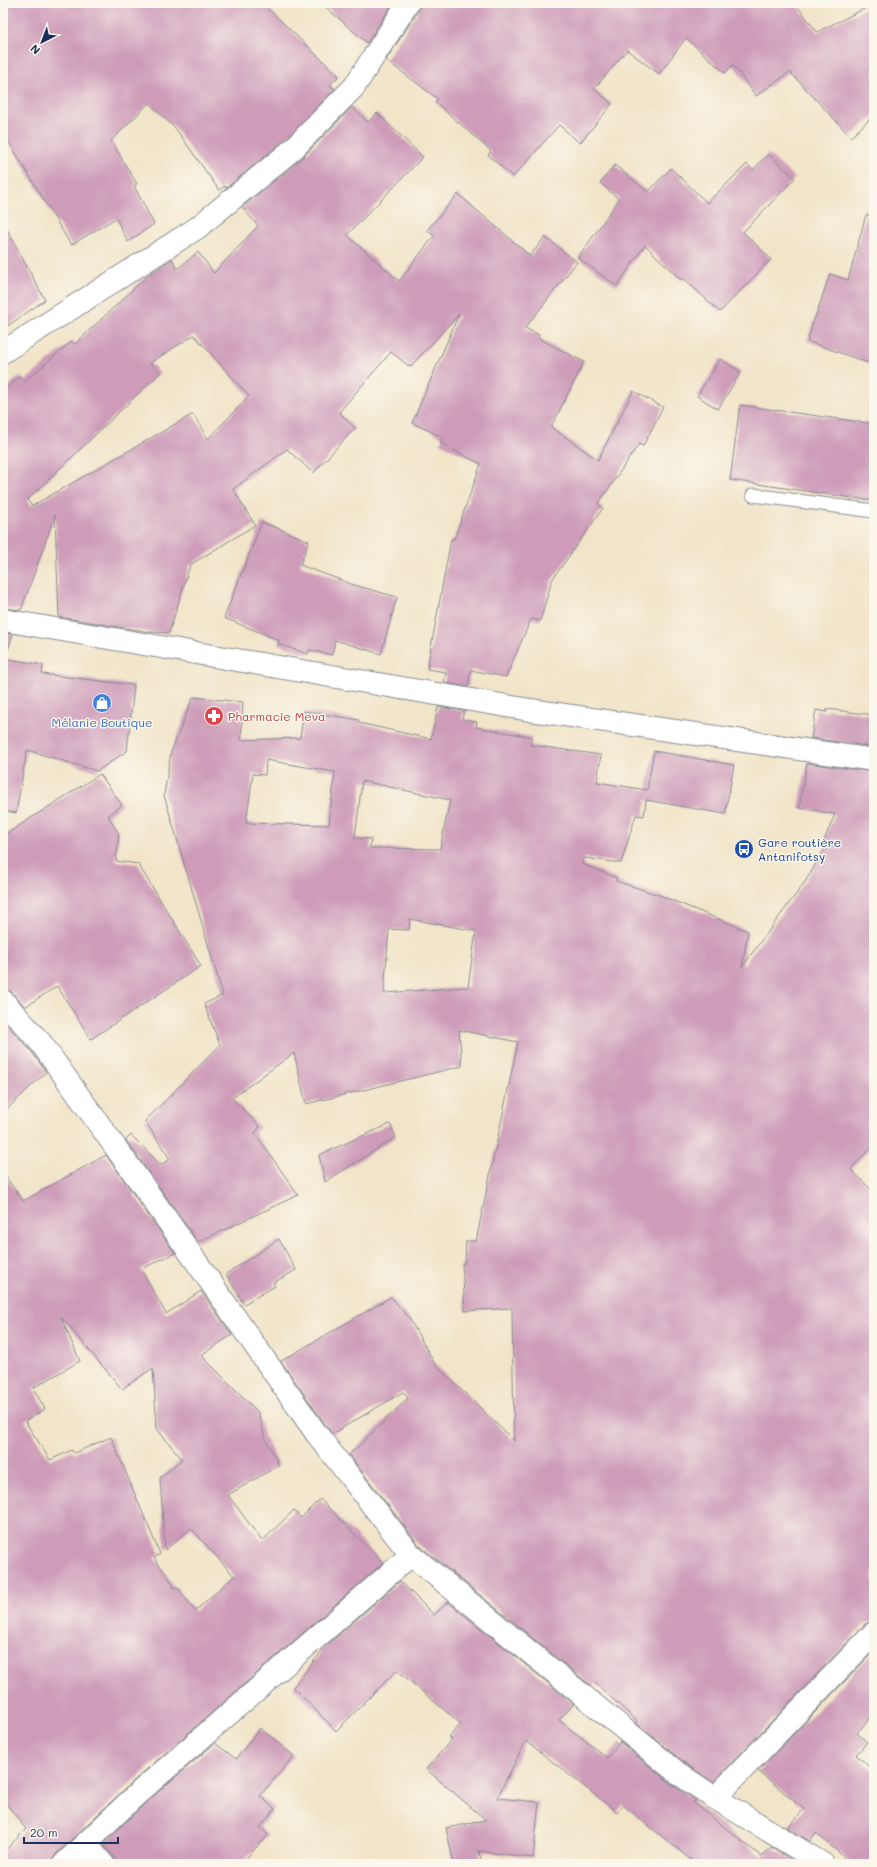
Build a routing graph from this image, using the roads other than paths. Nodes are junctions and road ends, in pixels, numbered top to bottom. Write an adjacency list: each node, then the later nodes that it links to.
1 (408, 3): 2 (street)
2 (3, 352)
3 (753, 495): 4 (lane)
4 (874, 511)
5 (3, 620): 6 (street)
6 (874, 760)
7 (3, 1002): 8 (street)
8 (411, 1555): 10 (street); 11 (street)
9 (874, 1633): 10 (street)
10 (715, 1798): 14 (street)
11 (85, 1843): 12 (street); 13 (street)
12 (64, 1864)
13 (103, 1864)
14 (823, 1864)

